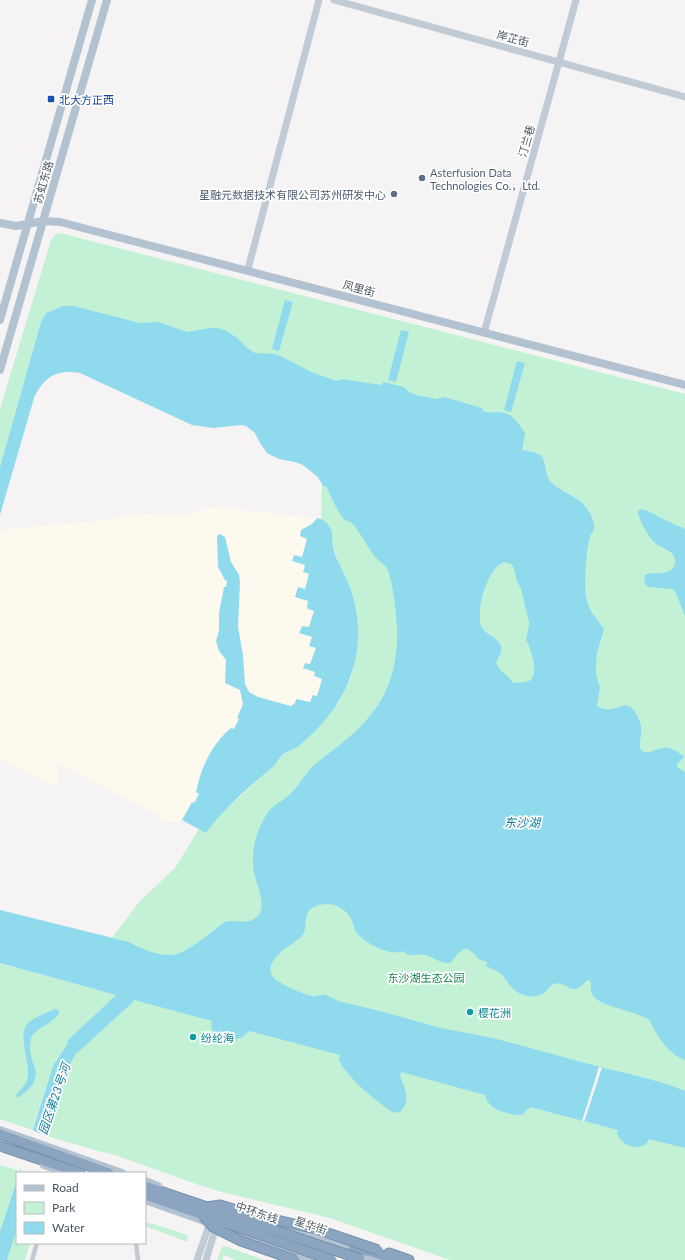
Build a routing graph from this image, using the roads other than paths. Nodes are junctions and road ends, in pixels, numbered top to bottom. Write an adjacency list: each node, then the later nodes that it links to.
1 (92, 0): 10 (main road, 苏虹东路)
2 (107, 0): 8 (main road, 苏虹东路)
3 (319, 0): 11 (street)
4 (334, 0): 6 (street, 岸芷街)
5 (576, 0): 6 (street, 汀兰巷)
6 (559, 62): 7 (street, 岸芷街); 13 (street, 汀兰巷)
7 (685, 97)
8 (44, 221): 10 (main road, 凤里街); 11 (main road, 凤里街); 14 (main road, 苏虹东路)
9 (0, 223): 10 (main road, 凤里街)
10 (27, 224): 12 (main road, 苏虹东路)
11 (248, 270): 13 (main road, 凤里街)
12 (0, 320)
13 (484, 333): 15 (main road, 凤里街)
14 (0, 370)
15 (685, 385)
16 (0, 1130): 23 (main road)
17 (0, 1134): 22 (highway)
18 (0, 1146): 21 (highway)
19 (0, 1150): 20 (main road)
20 (63, 1172)
21 (77, 1172)
22 (107, 1172)
23 (119, 1172)
24 (146, 1181): 28 (main road, 星华街)
25 (146, 1186): 29 (highway, 中环东线)
26 (146, 1195): 29 (highway, 中环东线)
27 (146, 1200): 30 (main road)
28 (217, 1208): 30 (street); 34 (main road, 星华街)
29 (204, 1211): 40 (highway, bridge); 42 (highway, 中环东线, bridge); 43 (highway, 中环东线, bridge); 46 (highway, bridge)
30 (213, 1224): 33 (main road); 37 (street); 38 (street)
31 (37, 1244): 35 (street)
32 (136, 1244): 36 (street)
33 (271, 1246): 39 (main road); 41 (main road)
34 (352, 1251): 44 (main road, 星华街); 45 (highway)
35 (32, 1260)
36 (138, 1260)
37 (196, 1260)
38 (206, 1260)
39 (287, 1260)
40 (295, 1260)
41 (311, 1260)
42 (332, 1260)
43 (362, 1260)
44 (379, 1260)
45 (395, 1260)
46 (409, 1260)

